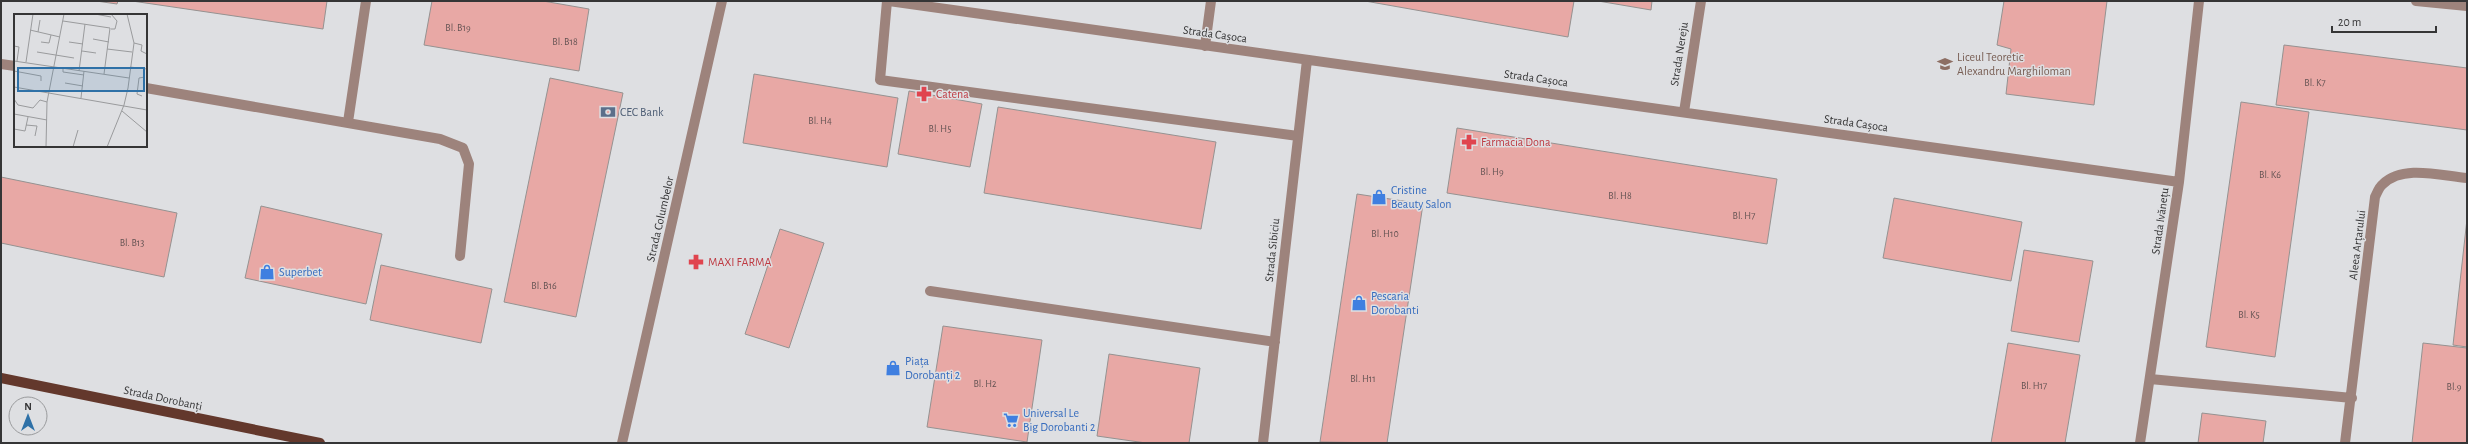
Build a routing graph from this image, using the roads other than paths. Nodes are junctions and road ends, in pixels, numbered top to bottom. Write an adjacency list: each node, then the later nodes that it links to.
1 (366, 1): 15 (street)
2 (722, 1): 26 (street, Strada Columbelor)
3 (888, 1): 9 (street, Strada Cașoca); 16 (street)
4 (1211, 1): 9 (street)
5 (1701, 1): 14 (street, Strada Nereju)
6 (2199, 1): 18 (street, Strada Ivănețu)
7 (2416, 1): 8 (street)
8 (2467, 6)
9 (1205, 46): 10 (street, Strada Cașoca)
10 (1307, 60): 14 (street, Strada Cașoca); 16 (street, Strada Sibiciu)
11 (1, 64): 12 (street)
12 (14, 66)
13 (147, 88): 15 (street)
14 (1684, 112): 18 (street, Strada Cașoca)
15 (348, 122): 19 (street)
16 (1298, 136): 21 (street, Strada Sibiciu)
17 (2467, 178): 24 (street, Aleea Arțarului)
18 (2179, 182): 23 (street, Strada Ivănețu)
19 (460, 256)
20 (930, 291): 21 (street)
21 (1274, 342): 27 (street, Strada Sibiciu)
22 (1, 378): 25 (main road, Strada Dorobanți)
23 (2150, 379): 24 (street); 28 (street, Strada Ivănețu)
24 (2352, 398): 29 (street, Aleea Arțarului)
25 (320, 443)
26 (622, 443)
27 (1263, 443)
28 (2140, 443)
29 (2345, 443)

